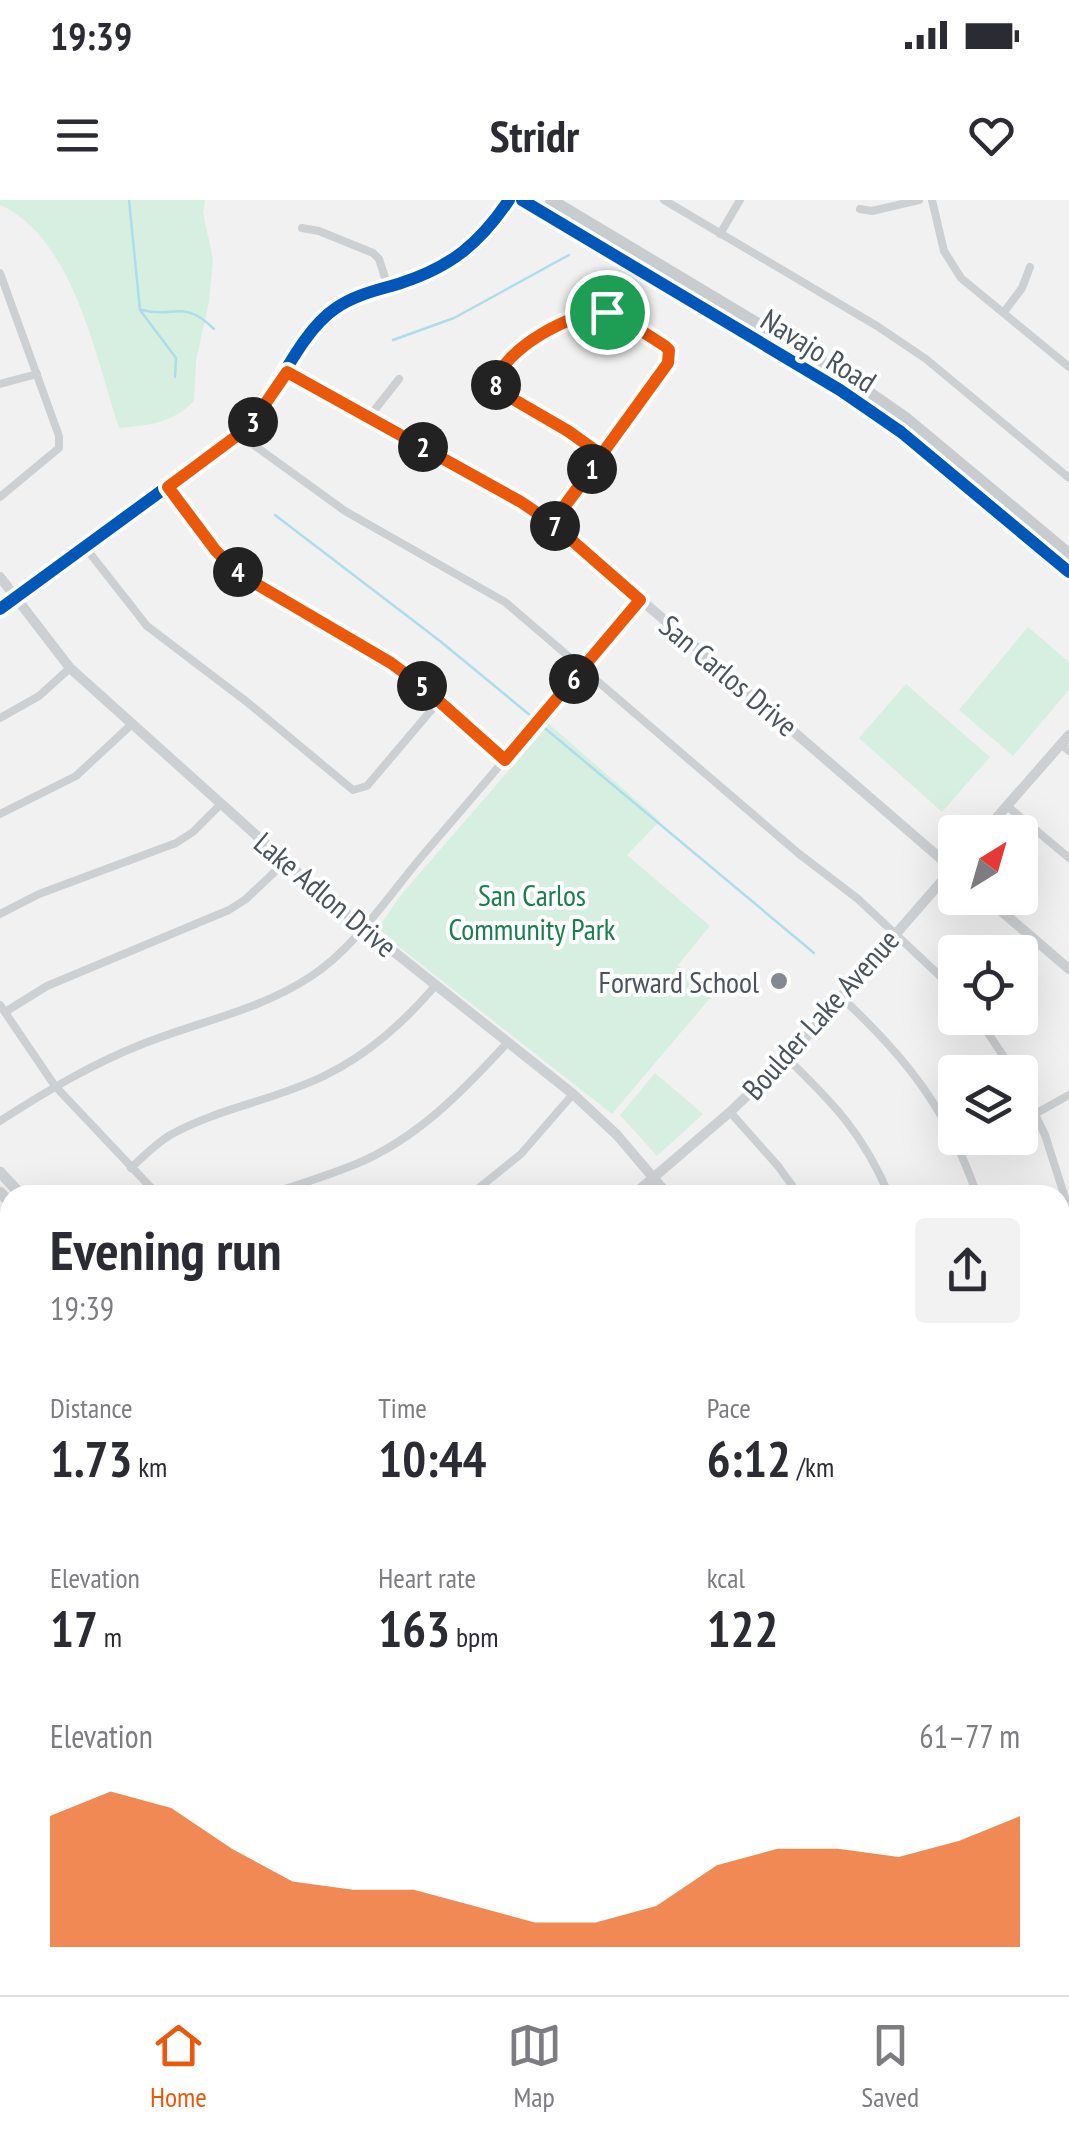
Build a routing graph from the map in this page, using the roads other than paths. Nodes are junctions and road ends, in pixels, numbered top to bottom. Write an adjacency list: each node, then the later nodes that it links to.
1 (510, 200): 13 (street)
2 (522, 200): 30 (main road, Navajo Road)
3 (551, 200): 29 (main road, Navajo Road)
4 (664, 200): 10 (street)
5 (740, 200): 10 (street)
6 (918, 200): 8 (street)
7 (932, 200): 14 (street)
8 (860, 210)
9 (302, 228): 13 (street)
10 (720, 234): 24 (street)
11 (1030, 267): 14 (street)
12 (0, 273): 17 (street)
13 (388, 287): 16 (street)
14 (1004, 312): 15 (street)
15 (1069, 367)
16 (287, 372): 20 (street, San Carlos Drive); 21 (street)
17 (37, 374): 19 (street); 26 (street)
18 (399, 379): 20 (street)
19 (0, 384)
20 (370, 417): 27 (street, San Carlos Drive)
21 (240, 435): 25 (street); 36 (street)
22 (603, 456): 22 (street); 27 (street)
23 (1069, 463): 24 (street)
24 (1065, 475)
25 (168, 487): 28 (street); 37 (street)
26 (0, 497)
27 (552, 523): 33 (street, San Carlos Drive)
28 (85, 547): 32 (street); 37 (street)
29 (1069, 554)
30 (1069, 572)
31 (0, 577): 32 (street, Lake Adlon Drive)
32 (15, 598): 34 (street); 35 (street, Lake Adlon Drive)
33 (640, 600): 36 (street); 46 (street, San Carlos Drive)
34 (0, 609)
35 (70, 668): 38 (street); 39 (street, Lake Adlon Drive)
36 (582, 668): 41 (street); 53 (street)
37 (439, 701): 41 (street)
38 (0, 718)
39 (132, 724): 42 (street, Lake Adlon Drive); 44 (street)
40 (1066, 743): 43 (street)
41 (505, 760): 52 (street)
42 (221, 804): 48 (street, Lake Adlon Drive); 50 (street)
43 (1007, 806): 45 (street); 47 (street)
44 (0, 814)
45 (999, 815)
46 (938, 855)
47 (1069, 858)
48 (286, 861): 52 (street, Lake Adlon Drive); 58 (street)
49 (938, 886): 53 (street, Boulder Lake Avenue)
50 (0, 914)
51 (1006, 915): 54 (street)
52 (364, 926): 56 (street, Lake Adlon Drive); 61 (street)
53 (896, 932): 55 (street); 57 (street, Boulder Lake Avenue)
54 (1069, 969)
55 (938, 973)
56 (436, 985): 59 (street, Lake Adlon Drive); 68 (street)
57 (840, 996): 60 (street, Boulder Lake Avenue); 77 (street)
58 (2, 1008): 61 (street)
59 (508, 1042): 62 (street, Lake Adlon Drive); 71 (street)
60 (786, 1058): 64 (street, Boulder Lake Avenue); 76 (street)
61 (54, 1086): 67 (street); 68 (street)
62 (572, 1094): 69 (street, Lake Adlon Drive); 72 (street)
63 (1069, 1095): 65 (street)
64 (730, 1112): 69 (street, Boulder Lake Avenue); 75 (street)
65 (1038, 1112)
66 (1038, 1120): 78 (street)
67 (0, 1121)
68 (131, 1168): 70 (street)
69 (653, 1177): 73 (street, Boulder Lake Avenue); 74 (street, Lake Adlon Drive)
70 (148, 1185)
71 (296, 1185)
72 (482, 1185)
73 (644, 1185)
74 (660, 1185)
75 (791, 1185)
76 (885, 1185)
77 (973, 1185)
78 (1064, 1185)

